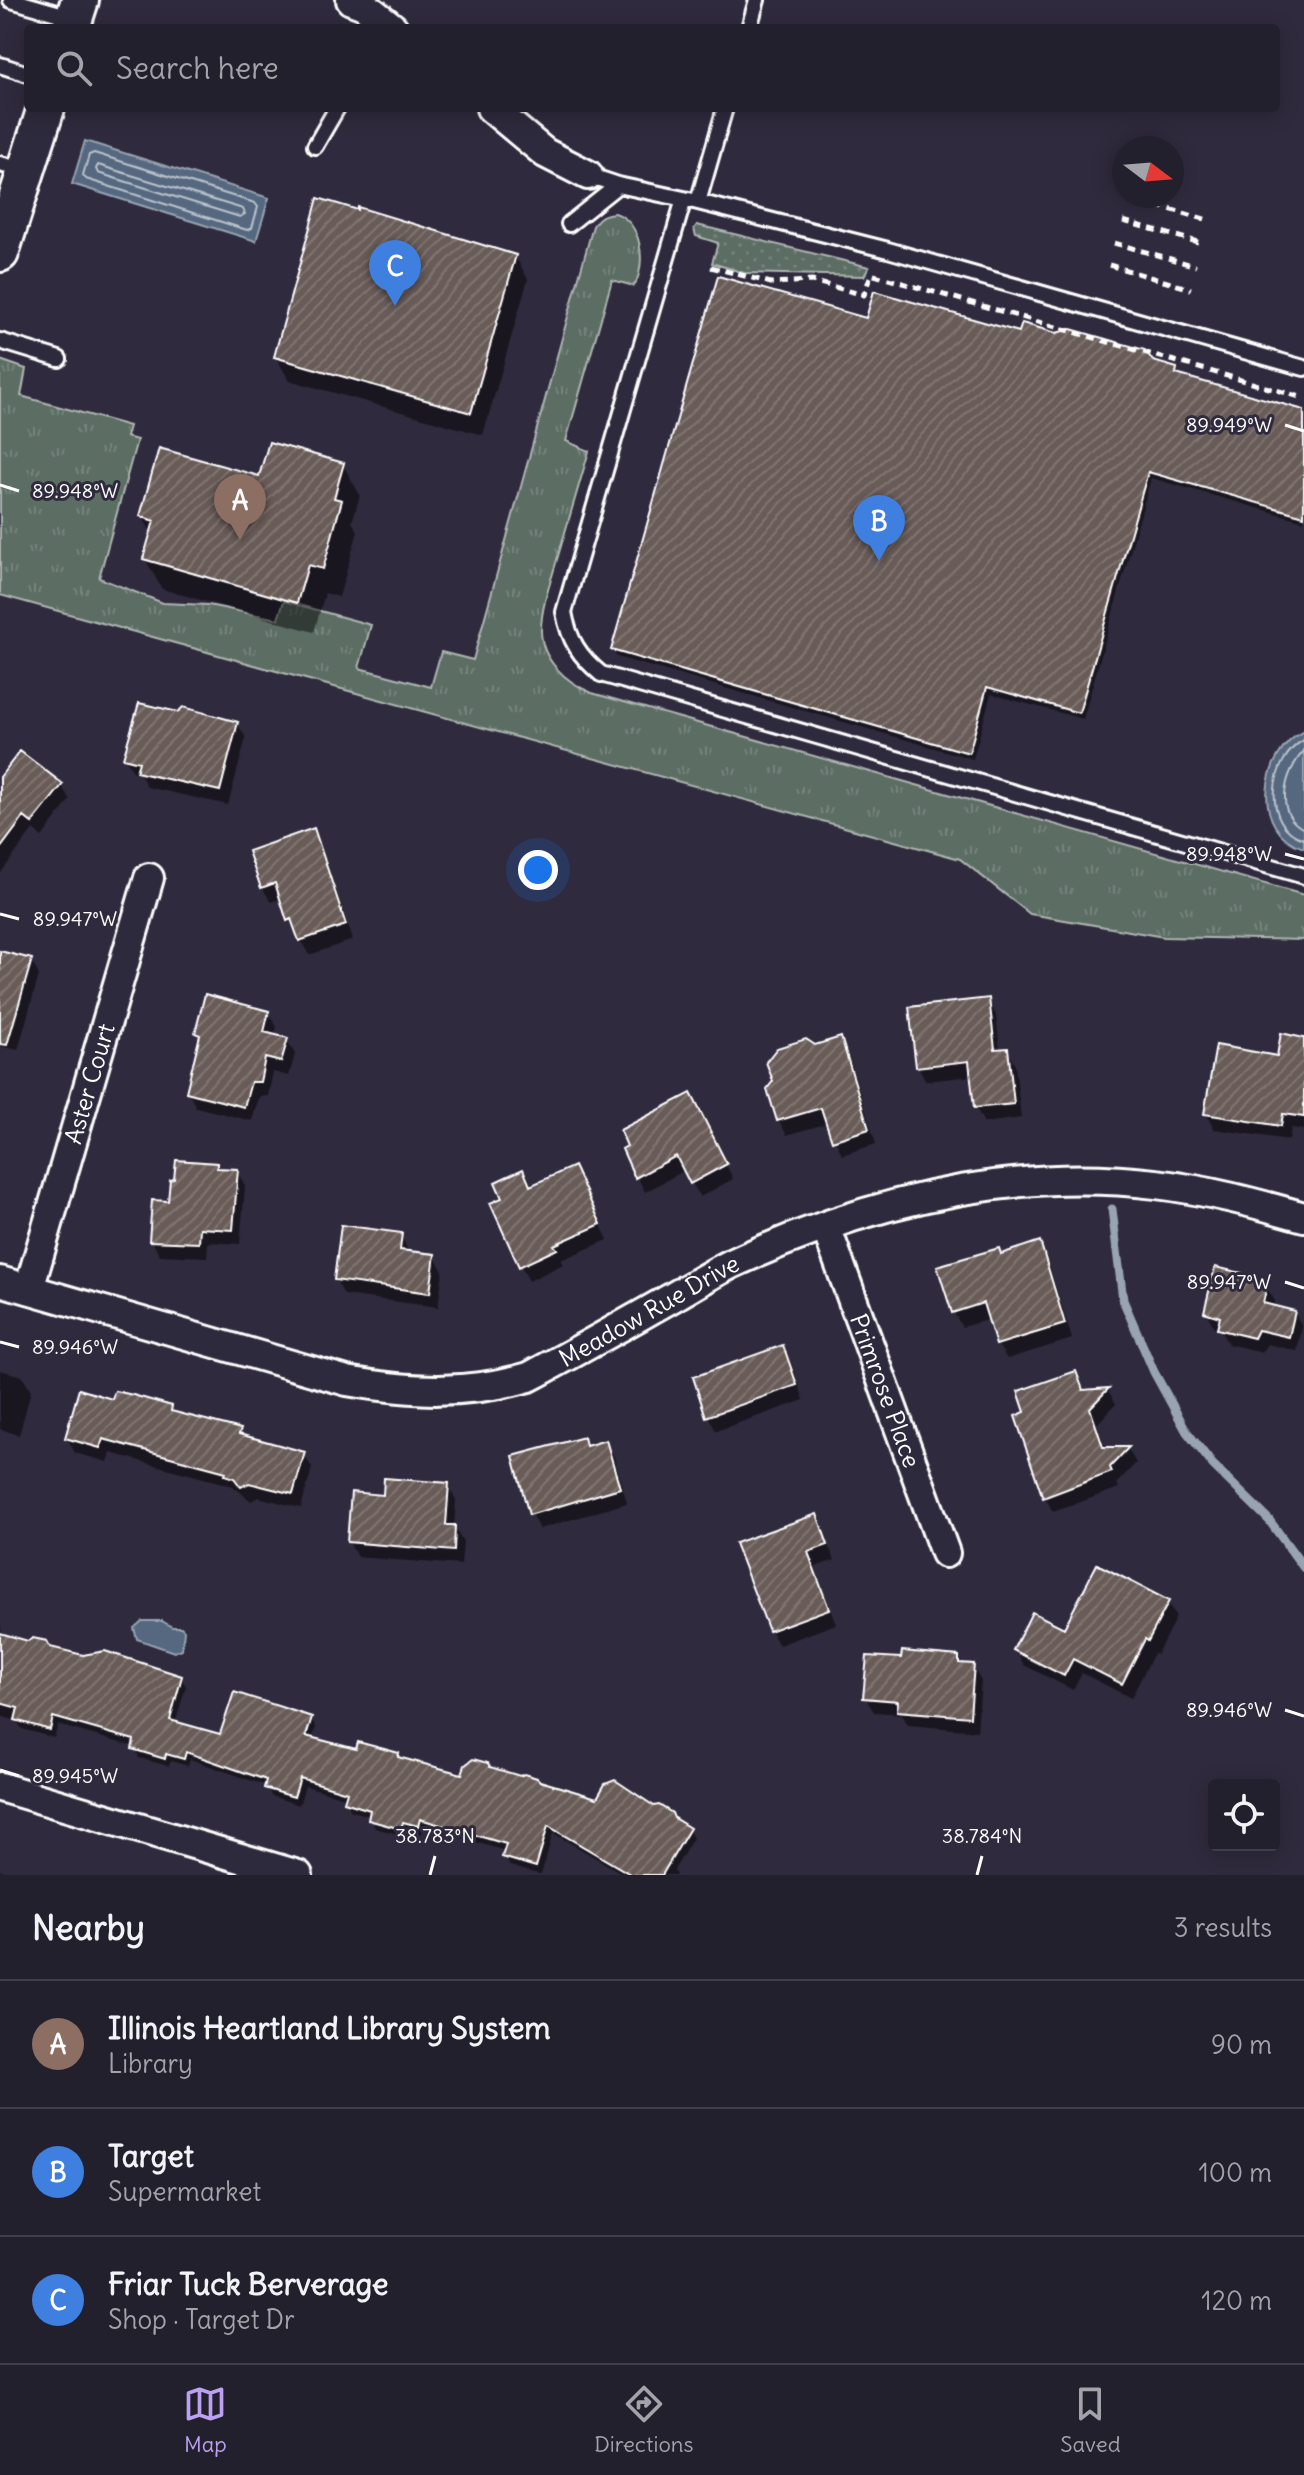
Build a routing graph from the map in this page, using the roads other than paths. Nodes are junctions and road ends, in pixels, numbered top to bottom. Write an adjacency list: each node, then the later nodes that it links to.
1 (11, 0): 3 (lane)
2 (757, 0): 4 (lane)
3 (75, 15)
4 (750, 24)
5 (0, 65): 6 (lane)
6 (24, 73)
7 (44, 112): 12 (street)
8 (335, 112): 11 (lane)
9 (496, 112): 13 (street)
10 (724, 112): 15 (lane)
11 (315, 146)
12 (13, 168): 17 (street)
13 (588, 175): 14 (lane)
14 (618, 185): 15 (lane); 16 (lane)
15 (691, 201): 20 (lane); 21 (lane)
16 (569, 224)
17 (0, 253)
18 (0, 341): 19 (lane)
19 (59, 359)
20 (1304, 368)
21 (1304, 876)
22 (149, 878): 26 (street, Aster Court)
23 (1304, 1217): 24 (street, Meadow Rue Drive)
24 (826, 1227): 26 (street, Meadow Rue Drive); 27 (street, Primrose Place)
25 (0, 1281): 26 (street, Meadow Rue Drive)
26 (29, 1289)
27 (945, 1553)
28 (0, 1787): 29 (street)
29 (298, 1875)

